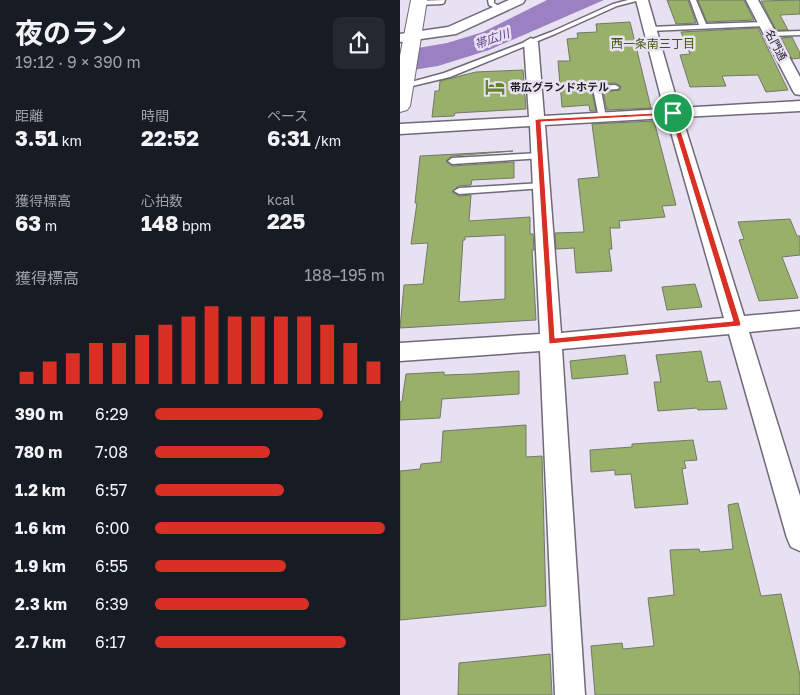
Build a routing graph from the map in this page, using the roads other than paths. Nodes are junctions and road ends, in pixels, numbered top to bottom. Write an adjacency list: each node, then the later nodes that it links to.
1 (442, 0): 7 (lane)
2 (519, 0): 8 (street)
3 (637, 0): 14 (lane)
4 (642, 0): 10 (street)
5 (693, 0): 9 (lane)
6 (752, 0): 11 (street, 名門通)
7 (418, 1): 13 (main road)
8 (495, 4): 13 (street)
9 (703, 26): 10 (lane); 11 (lane)
10 (649, 29): 20 (street)
11 (767, 29): 12 (lane); 17 (street, 名門通)
12 (800, 32)
13 (408, 39): 15 (main road)
14 (530, 42): 15 (lane); 22 (street)
15 (403, 84): 18 (main road)
16 (616, 88): 21 (lane)
17 (800, 91)
18 (400, 106)
19 (800, 106): 20 (street)
20 (673, 113): 21 (street); 29 (street)
21 (602, 117): 22 (street)
22 (538, 120): 23 (street); 24 (street)
23 (400, 129)
24 (540, 156): 25 (lane); 26 (street)
25 (452, 161)
26 (542, 186): 27 (lane); 30 (street)
27 (459, 191)
28 (800, 319): 29 (street)
29 (737, 324): 30 (street); 32 (street)
30 (551, 342): 31 (street); 33 (street)
31 (400, 352)
32 (800, 538)
33 (570, 695)

